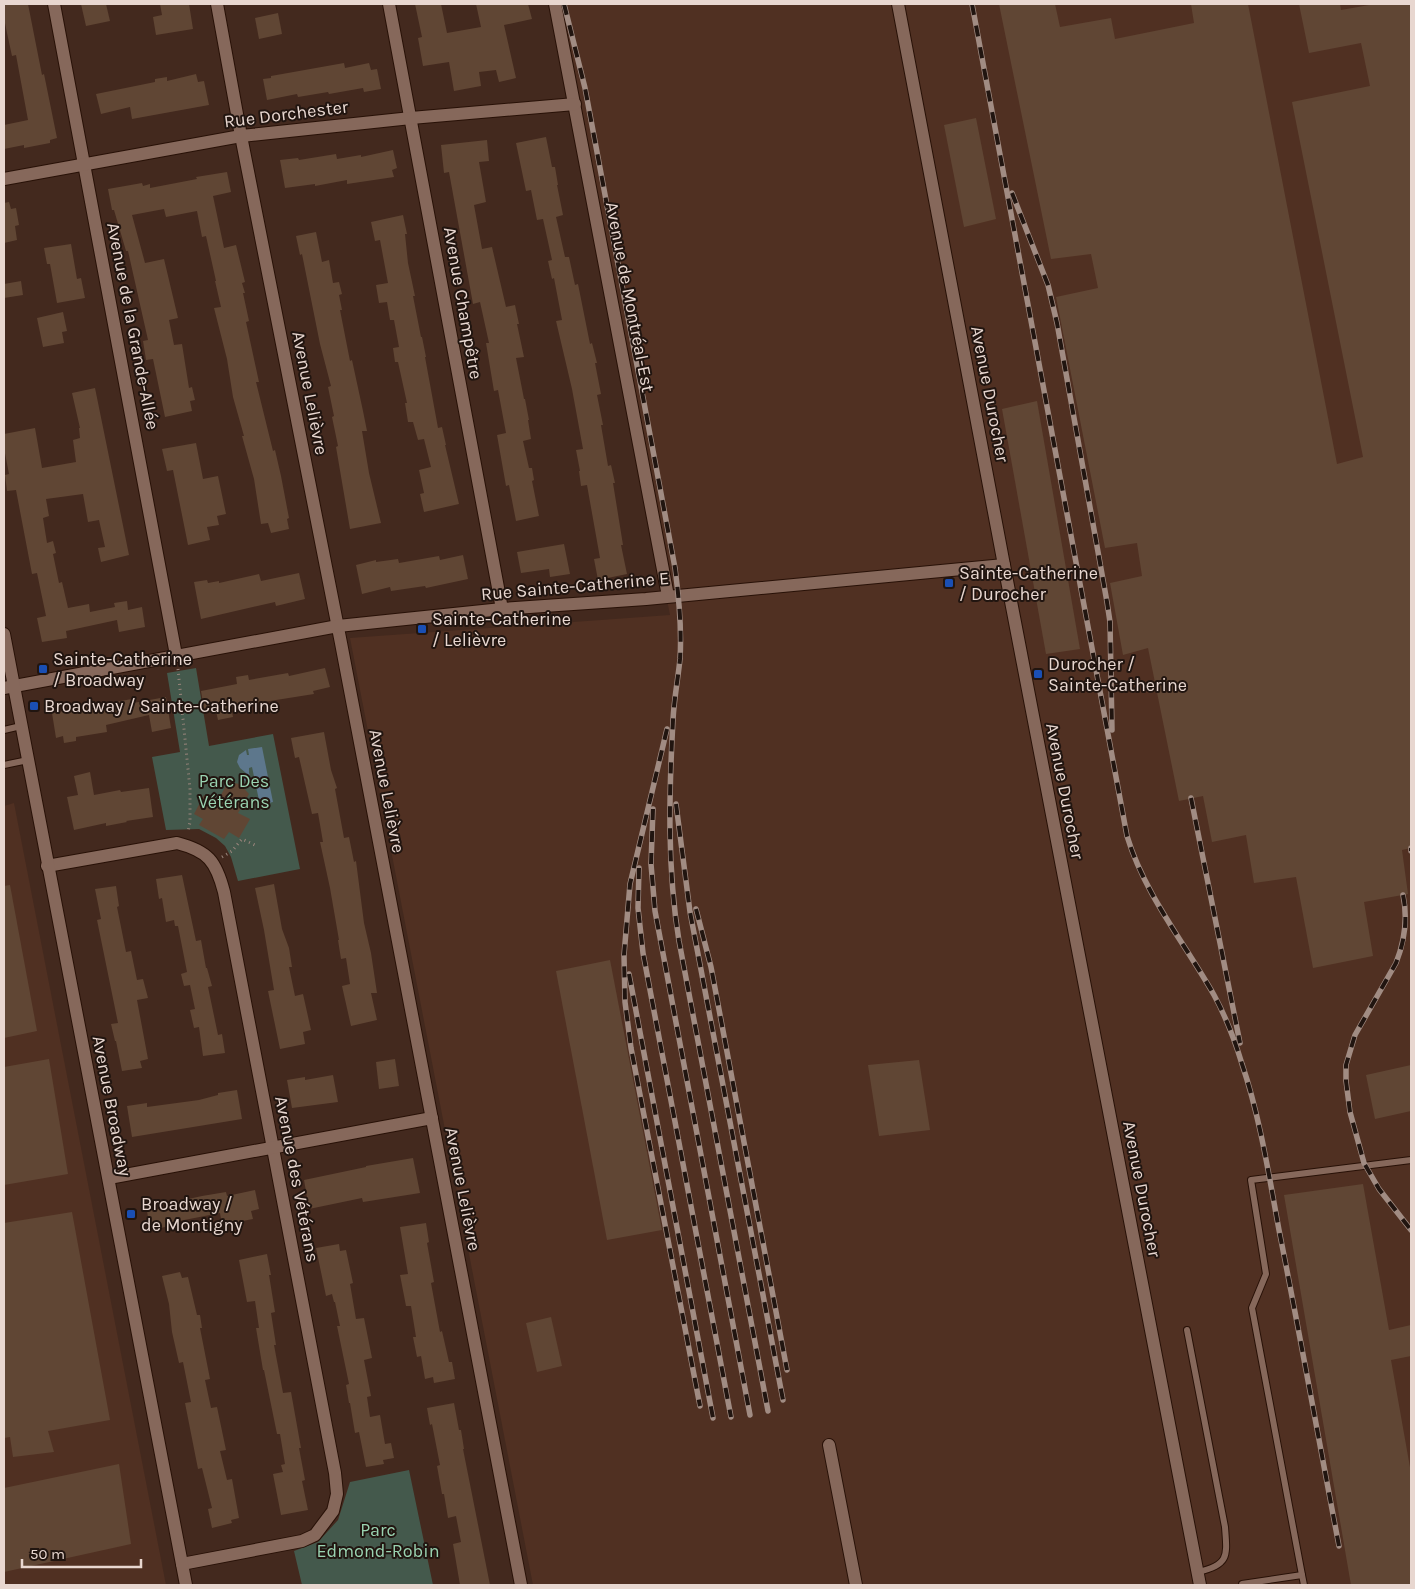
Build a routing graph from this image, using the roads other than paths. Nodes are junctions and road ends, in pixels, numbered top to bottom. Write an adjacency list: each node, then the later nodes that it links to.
1 (54, 4): 9 (street, Avenue de la Grande-Allée)
2 (217, 4): 8 (street, Avenue Lelièvre)
3 (389, 4): 7 (street, Avenue Champêtre)
4 (555, 4): 6 (street, Avenue de Montréal-Est)
5 (898, 4): 11 (street, Avenue Durocher)
6 (576, 104): 7 (street, Rue Dorchester); 12 (street, Avenue de Montréal-Est)
7 (411, 118): 8 (street, Rue Dorchester); 13 (street, Avenue Champêtre)
8 (241, 136): 9 (street, Rue Dorchester); 14 (street, Avenue Lelièvre)
9 (85, 163): 10 (street, Rue Dorchester); 16 (street, Avenue de la Grande-Allée)
10 (4, 179)
11 (1004, 565): 12 (street, Rue Sainte-Catherine E); 30 (street, Avenue Durocher)
12 (668, 596): 13 (street, Rue Sainte-Catherine E)
13 (502, 609): 14 (street, Rue Sainte-Catherine E)
14 (338, 626): 16 (street, Rue Sainte-Catherine E); 23 (street, Avenue Lelièvre)
15 (4, 634): 17 (street, Avenue Broadway)
16 (176, 655): 17 (street, Rue Sainte-Catherine E)
17 (9, 687): 18 (street, Avenue Broadway)
18 (21, 726): 19 (lane); 20 (street, Avenue Broadway)
19 (4, 730)
20 (28, 760): 21 (lane); 22 (street, Avenue Broadway)
21 (4, 765)
22 (47, 866): 24 (street, Avenue des Vétérans); 26 (street, Avenue Broadway)
23 (432, 1118): 24 (street); 33 (street, Avenue Lelièvre)
24 (273, 1147): 26 (street); 29 (street, Avenue des Vétérans)
25 (1411, 1160): 31 (lane)
26 (109, 1178): 29 (street, Avenue Broadway)
27 (1187, 1330): 30 (lane)
28 (829, 1444): 34 (street)
29 (182, 1564): 32 (street, Avenue Broadway)
30 (1198, 1572): 35 (street, Avenue Durocher)
31 (1302, 1574): 36 (lane); 37 (lane)
32 (186, 1585)
33 (521, 1585)
34 (856, 1585)
35 (1200, 1585)
36 (1242, 1585)
37 (1304, 1585)

